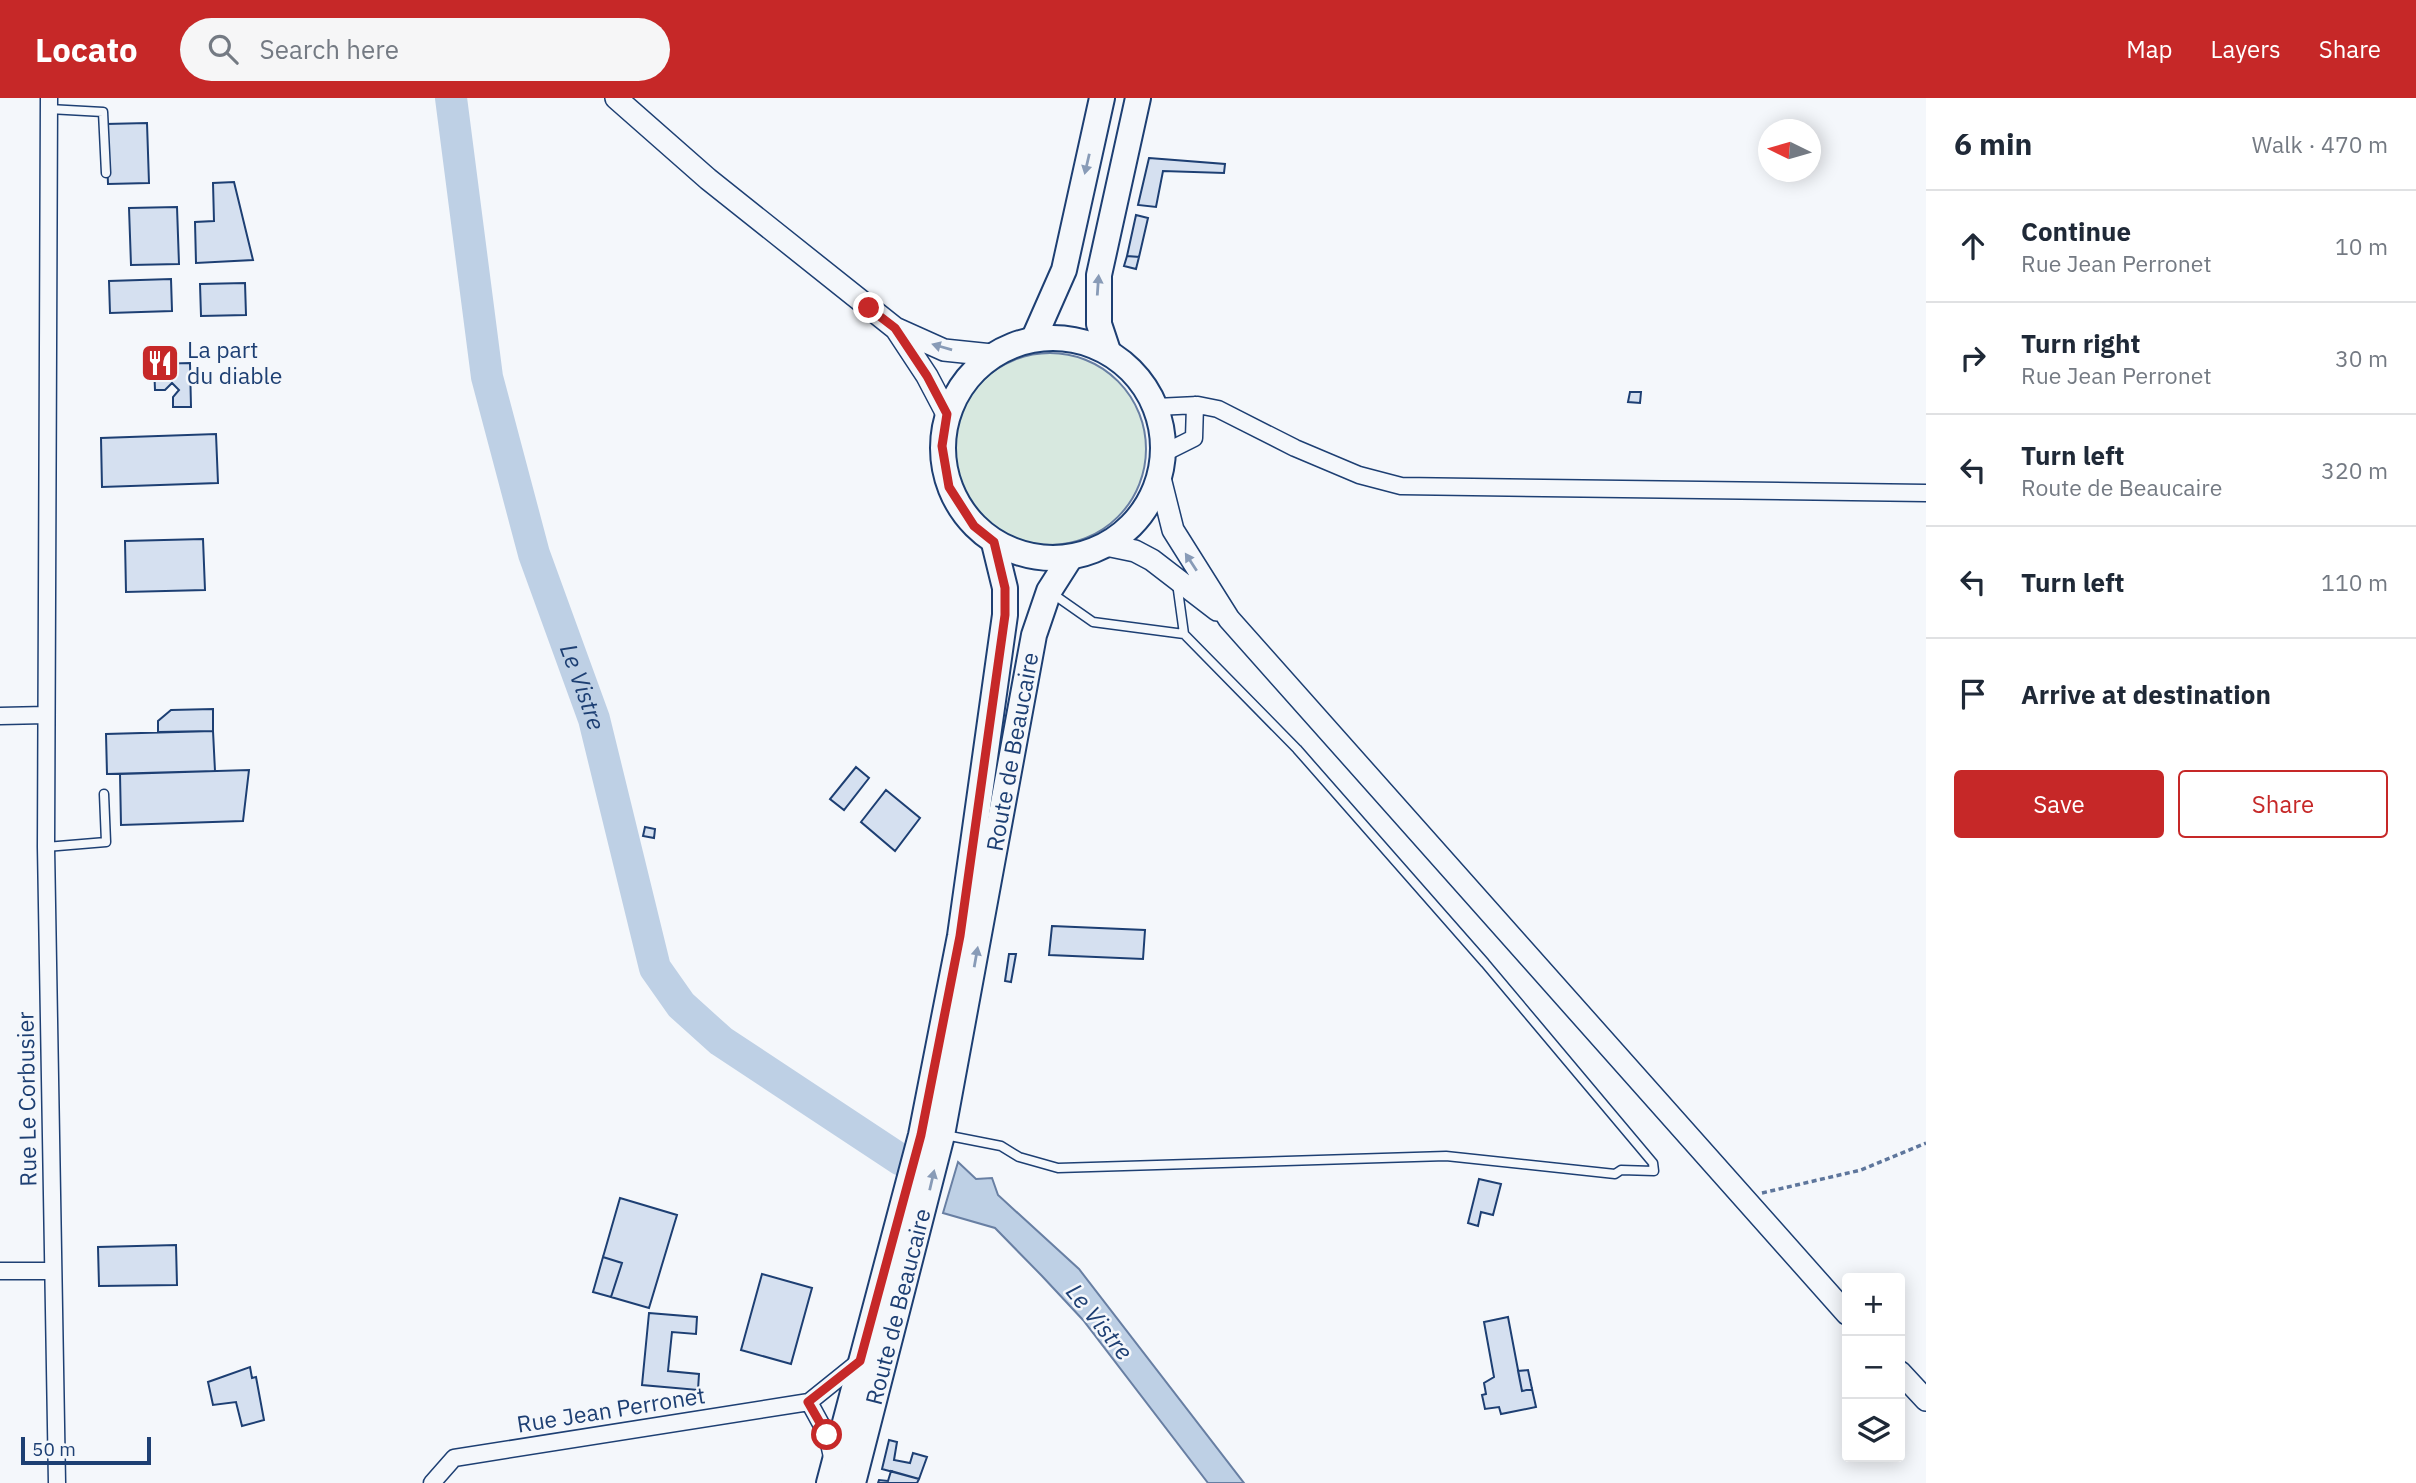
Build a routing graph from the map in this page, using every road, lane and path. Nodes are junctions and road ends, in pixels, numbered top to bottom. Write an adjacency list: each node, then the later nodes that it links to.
1 (616, 98): 6 (main road)
2 (1102, 98): 7 (main road, one-way to 7)
3 (1138, 98): 8 (main road, one-way to 3)
4 (49, 104): 5 (lane); 23 (street, Rue Le Corbusier)
5 (106, 173)
6 (895, 328): 9 (main road, one-way to 6); 12 (main road)
7 (1034, 338): 8 (main road); 9 (main road)
8 (1108, 351): 11 (main road)
9 (992, 355): 12 (main road)
10 (1195, 405): 11 (street); 13 (street); 15 (street)
11 (1156, 407): 13 (main road)
12 (947, 414): 16 (main road)
13 (1164, 453): 14 (main road)
14 (1160, 478): 17 (main road); 21 (main road, one-way to 14)
15 (1926, 493)
16 (994, 542): 18 (main road); 33 (main road, Route de Beaucaire)
17 (1107, 545): 18 (main road); 19 (main road)
18 (1070, 558): 20 (main road, Route de Beaucaire)
19 (1177, 580): 21 (main road); 22 (lane)
20 (1049, 591): 22 (lane); 27 (main road, Route de Beaucaire, one-way to 20)
21 (1229, 619): 29 (main road)
22 (1184, 634): 27 (lane)
23 (46, 715): 24 (street); 26 (street, Rue Le Corbusier)
24 (0, 716)
25 (104, 793): 26 (lane)
26 (46, 848): 31 (street, Rue Le Corbusier)
27 (942, 1135): 40 (main road, Route de Beaucaire, one-way to 27)
28 (1926, 1143): 29 (path)
29 (1743, 1198): 32 (main road)
30 (0, 1271): 31 (street)
31 (53, 1271): 38 (street, Rue Le Corbusier)
32 (1842, 1308)
33 (860, 1361): 36 (street, Rue Jean Perronet); 37 (main road, Route de Beaucaire)
34 (1905, 1377): 35 (main road)
35 (1926, 1400)
36 (808, 1402): 37 (street); 39 (street, Rue Jean Perronet)
37 (831, 1474)
38 (57, 1483)
39 (432, 1483)
40 (853, 1483)

